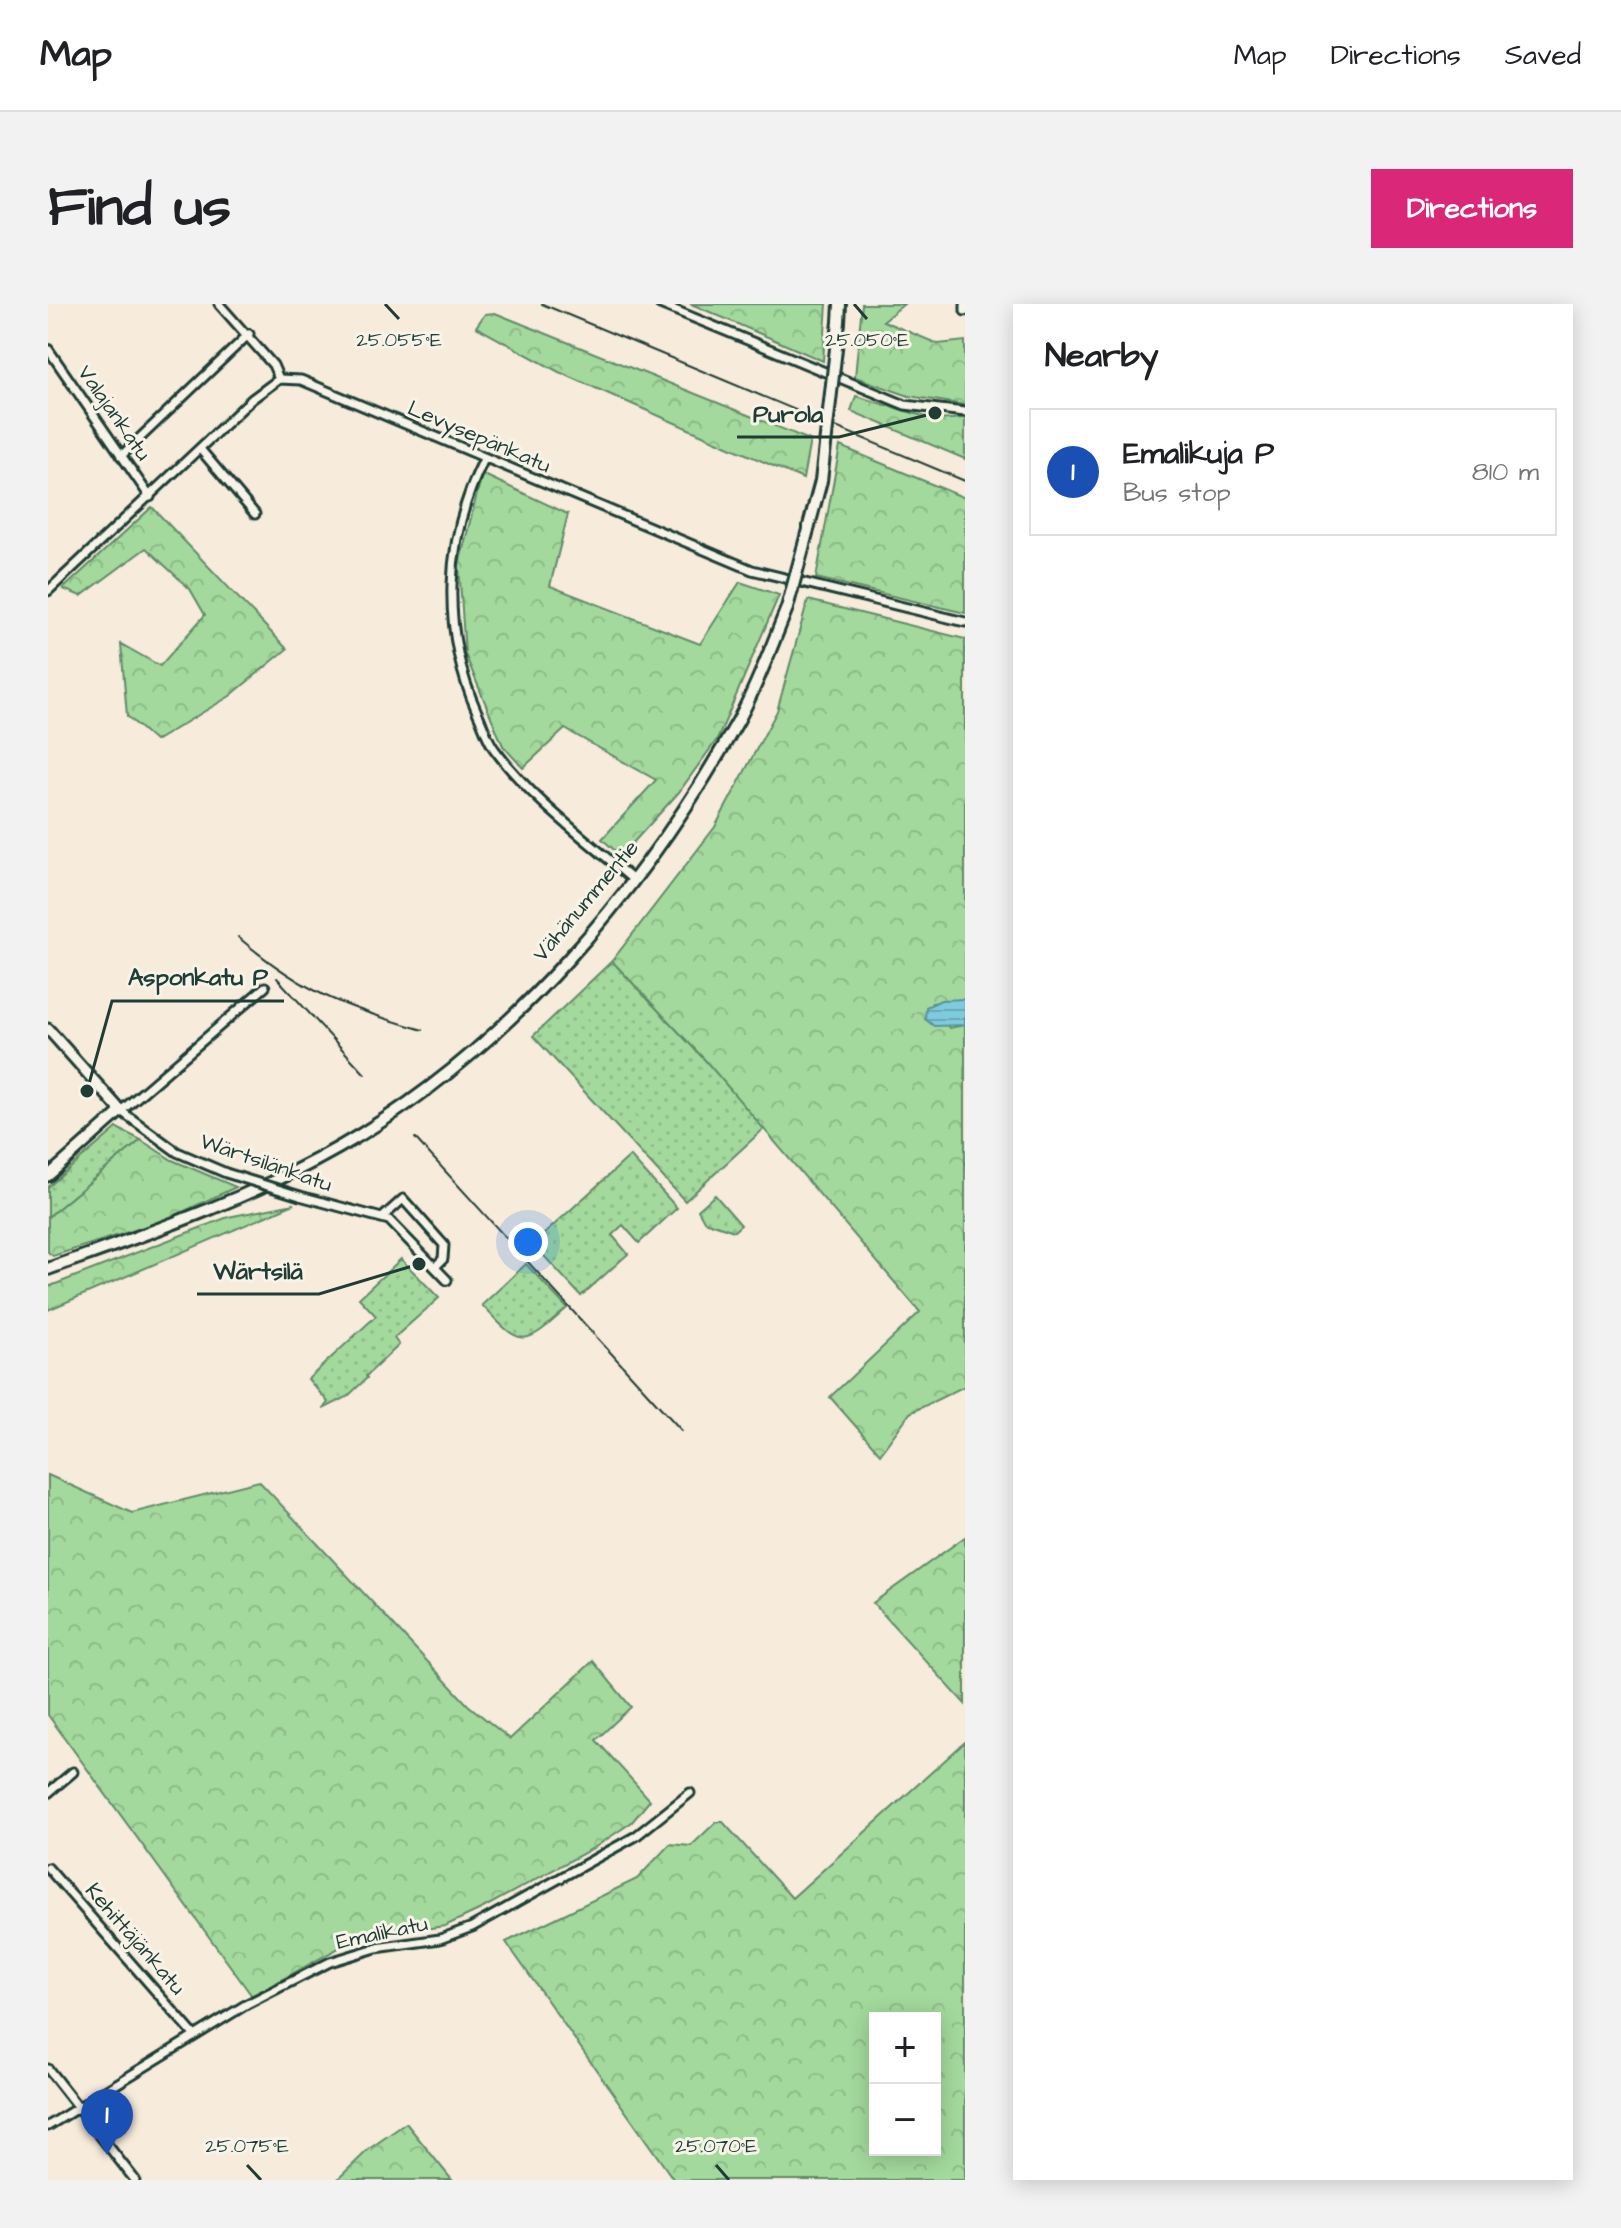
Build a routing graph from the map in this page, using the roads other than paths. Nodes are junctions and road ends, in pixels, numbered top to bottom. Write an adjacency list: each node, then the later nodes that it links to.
1 (219, 304): 6 (street)
2 (660, 304): 9 (street)
3 (840, 304): 17 (main road, Vähänummentie, bridge)
4 (965, 305): 5 (street)
5 (965, 311)
6 (249, 334): 8 (street); 11 (street)
7 (48, 349): 11 (street, Valajankatu)
8 (279, 379): 10 (street); 12 (street, Levysepänkatu)
9 (965, 412)
10 (200, 449): 13 (street); 14 (street)
11 (121, 456): 13 (street, Valajankatu)
12 (484, 459): 16 (street, Levysepänkatu); 17 (street)
13 (150, 497): 15 (street)
14 (255, 514)
15 (48, 591)
16 (965, 622)
17 (633, 880): 24 (main road, Vähänummentie)
18 (265, 987): 20 (street)
19 (48, 1029): 20 (street, Wärtsilänkatu)
20 (121, 1111): 21 (street); 22 (street, Wärtsilänkatu, bridge)
21 (48, 1176)
22 (383, 1217): 23 (street, Wärtsilänkatu); 23 (street)
23 (435, 1267): 25 (street, Wärtsilänkatu)
24 (48, 1269)
25 (447, 1280)
26 (73, 1772): 27 (street)
27 (48, 1793)
28 (690, 1793): 30 (street, Emalikatu)
29 (48, 1868): 30 (street, Kehittäjänkatu)
30 (194, 2035): 32 (street, Emalikatu)
31 (48, 2069): 32 (street)
32 (79, 2106): 33 (street, Emalikatu); 34 (street)
33 (48, 2126)
34 (135, 2180)

